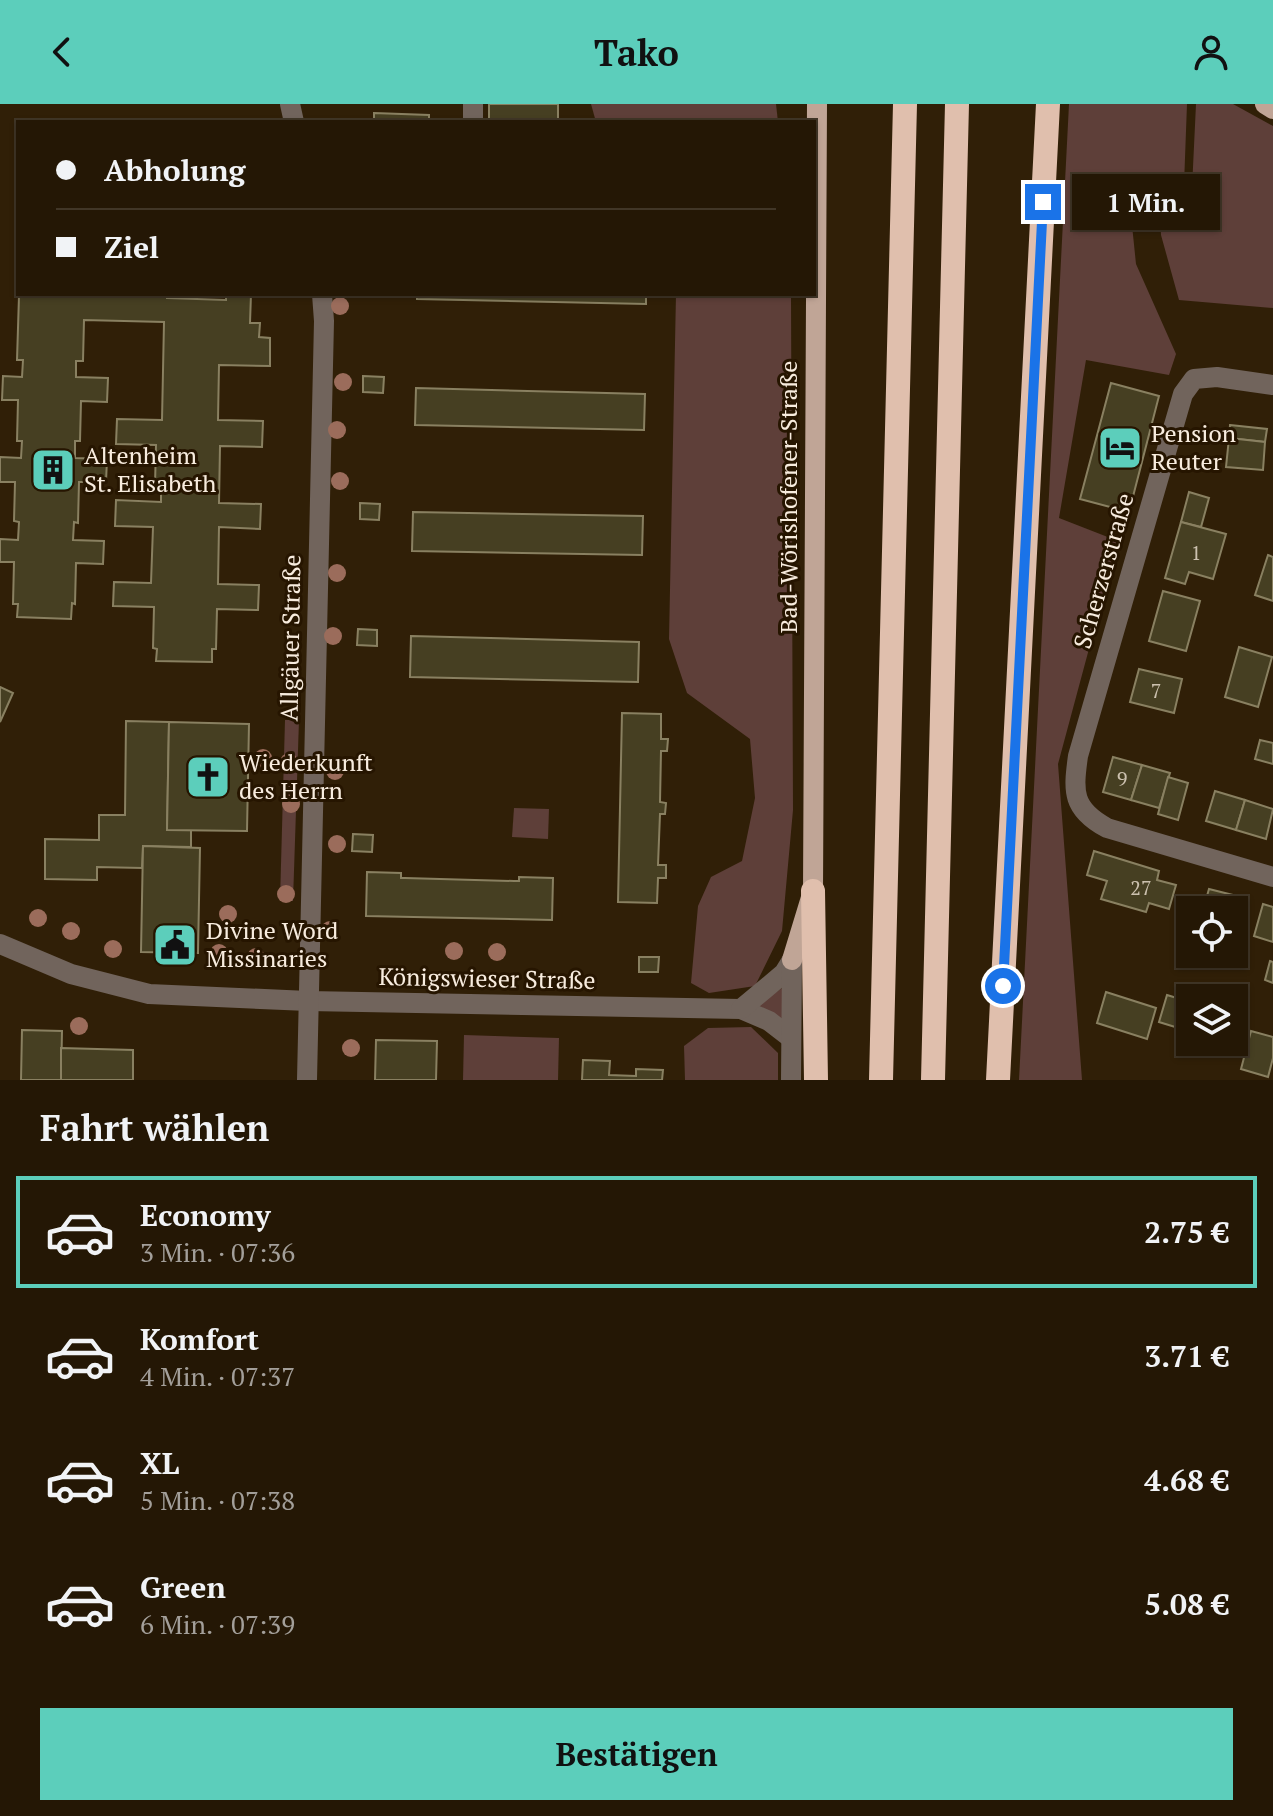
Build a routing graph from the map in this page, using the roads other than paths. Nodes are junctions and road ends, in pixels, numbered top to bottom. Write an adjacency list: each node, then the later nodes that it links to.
1 (817, 104): 10 (main road, Bad-Wörishofener-Straße)
2 (905, 104): 19 (highway)
3 (957, 104): 20 (highway)
4 (1048, 104): 21 (highway)
5 (1265, 104): 6 (main road)
6 (1273, 109)
7 (322, 296): 13 (street, Allgäuer Straße)
8 (1273, 385): 9 (street, Scherzerstraße)
9 (1273, 877)
10 (813, 891): 12 (main road, Bad-Wörishofener-Straße); 18 (highway)
11 (0, 944): 13 (street, Königswieser Straße)
12 (792, 960): 14 (street); 15 (street)
13 (308, 1001): 14 (street, Königswieser Straße); 16 (street, Allgäuer Straße)
14 (738, 1009): 15 (street, Königswieser Straße)
15 (791, 1038): 17 (street)
16 (307, 1080)
17 (791, 1080)
18 (816, 1080)
19 (881, 1080)
20 (933, 1080)
21 (998, 1080)

